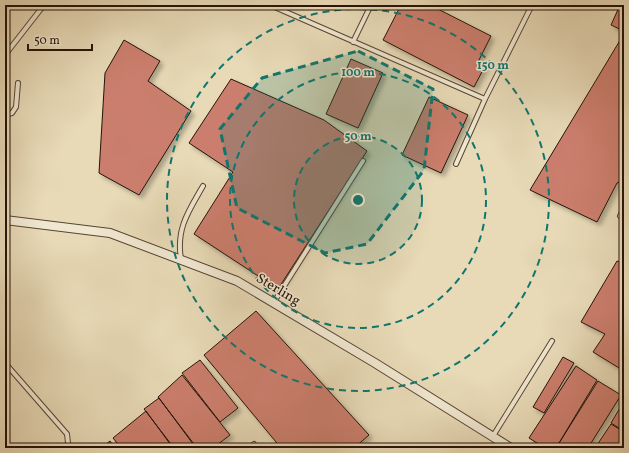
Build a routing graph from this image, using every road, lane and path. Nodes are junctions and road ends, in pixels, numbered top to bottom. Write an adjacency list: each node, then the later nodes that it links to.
1 (44, 5): 6 (lane)
2 (270, 5): 5 (lane)
3 (371, 5): 5 (lane)
4 (532, 5): 8 (lane)
5 (353, 42): 8 (lane)
6 (6, 52)
7 (18, 83): 9 (lane)
8 (485, 99): 11 (lane)
9 (5, 115)
10 (363, 161): 17 (lane)
11 (456, 164)
12 (202, 186): 16 (lane)
13 (624, 208): 14 (lane)
14 (620, 216)
15 (5, 220): 16 (street, Sterling)
16 (181, 260): 17 (street, Sterling)
17 (273, 303): 20 (street, Sterling)
18 (552, 342): 20 (lane)
19 (5, 363): 22 (lane)
20 (493, 436): 24 (street, Sterling)
21 (254, 444): 23 (lane)
22 (66, 448)
23 (249, 448)
24 (511, 448)

